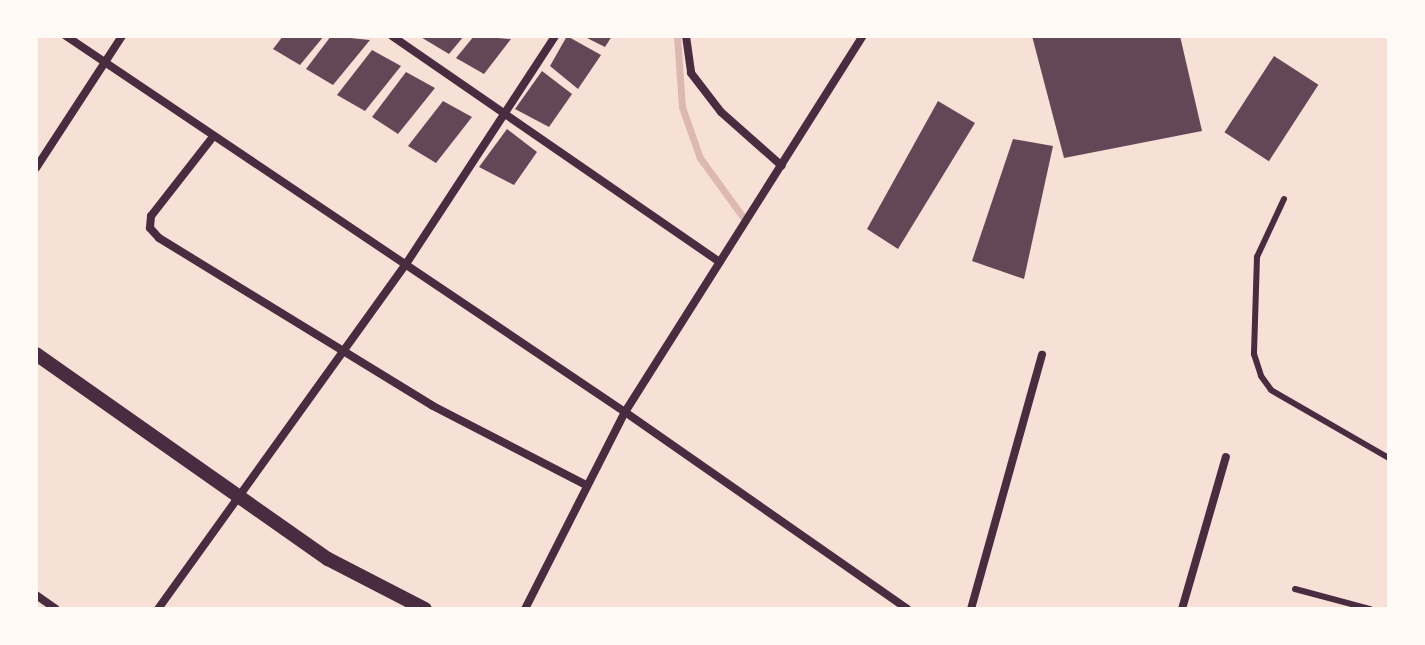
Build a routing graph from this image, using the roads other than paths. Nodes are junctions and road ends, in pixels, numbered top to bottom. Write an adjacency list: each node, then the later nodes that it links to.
1 (66, 36): 7 (street)
2 (122, 36): 7 (street)
3 (392, 36): 8 (street)
4 (555, 36): 8 (street)
5 (686, 36): 10 (street)
6 (863, 36): 10 (street)
7 (104, 63): 9 (street); 11 (street)
8 (504, 113): 13 (street); 14 (street)
9 (212, 138): 14 (street); 15 (street)
10 (782, 166): 13 (street)
11 (36, 168)
12 (1284, 199): 20 (lane)
13 (720, 262): 18 (street)
14 (406, 264): 15 (street); 18 (street)
15 (341, 353): 21 (street); 22 (street)
16 (36, 354): 22 (street)
17 (1042, 355): 30 (street)
18 (625, 412): 21 (street); 29 (street)
19 (1226, 457): 31 (street)
20 (1389, 458)
21 (586, 485): 28 (street)
22 (237, 496): 26 (street); 27 (street)
23 (1295, 589): 32 (lane)
24 (36, 595): 25 (street)
25 (56, 609)
26 (158, 609)
27 (425, 609)
28 (525, 609)
29 (907, 609)
30 (971, 609)
31 (1182, 609)
32 (1370, 609)

